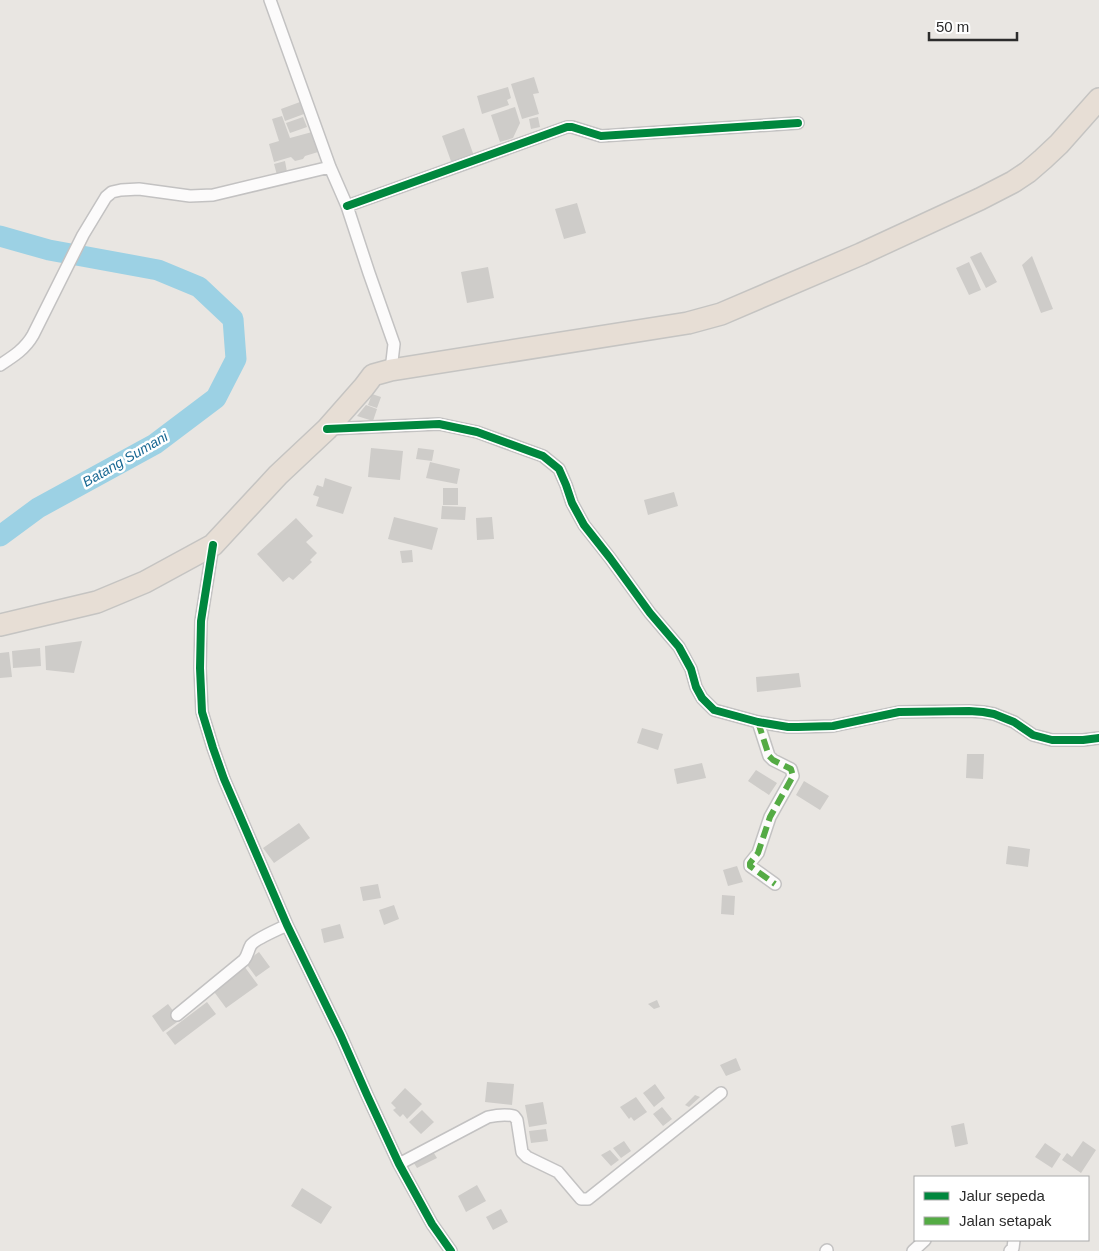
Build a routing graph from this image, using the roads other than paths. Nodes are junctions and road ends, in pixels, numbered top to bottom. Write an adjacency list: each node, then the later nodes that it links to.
1 (270, 0): 4 (street)
2 (1099, 99): 7 (highway)
3 (798, 123): 5 (street)
4 (330, 167): 5 (street); 6 (street)
5 (347, 206): 7 (street)
6 (0, 365)
7 (391, 370): 8 (highway)
8 (327, 429): 9 (highway); 11 (street)
9 (213, 546): 10 (highway); 14 (street)
10 (0, 625)
11 (758, 722): 12 (street); 13 (street)
12 (1099, 738)
13 (775, 884)
14 (287, 925): 15 (street); 17 (street)
15 (177, 1015)
16 (721, 1093): 17 (street)
17 (399, 1164): 19 (street)
18 (924, 1241): 20 (street)
19 (452, 1251)
20 (913, 1251)

